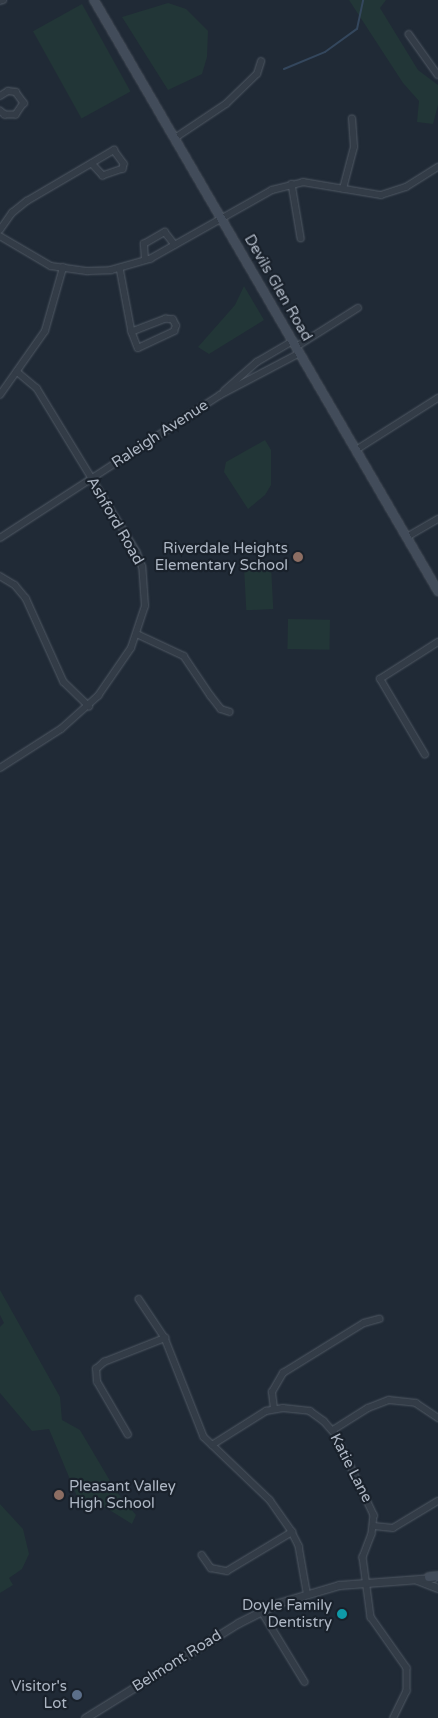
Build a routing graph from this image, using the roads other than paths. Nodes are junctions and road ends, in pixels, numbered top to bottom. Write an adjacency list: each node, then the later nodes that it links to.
1 (94, 0): 8 (main road, Devils Glen Road)
2 (409, 34): 4 (street)
3 (261, 62): 8 (street)
4 (438, 75)
5 (0, 96): 6 (street)
6 (0, 111)
7 (352, 119): 12 (street)
8 (175, 138): 13 (main road, Devils Glen Road)
9 (92, 164): 9 (street); 14 (street)
10 (438, 167): 12 (street)
11 (292, 184): 12 (street); 13 (street); 16 (street)
12 (343, 189)
13 (222, 218): 17 (street); 23 (main road, Devils Glen Road)
14 (0, 230)
15 (0, 236): 19 (street)
16 (301, 238)
17 (175, 245): 18 (street); 18 (street)
18 (145, 260): 20 (street)
19 (63, 268): 20 (street); 24 (street)
20 (120, 268): 22 (street)
21 (358, 308): 23 (street)
22 (132, 332): 22 (street)
23 (296, 347): 26 (street, Raleigh Avenue); 26 (street, Raleigh Avenue); 28 (main road, Devils Glen Road)
24 (17, 372): 25 (street); 29 (street, Ashford Road)
25 (0, 395)
26 (220, 395): 29 (street, Raleigh Avenue)
27 (438, 398): 28 (street)
28 (356, 450): 31 (main road, Devils Glen Road)
29 (92, 479): 32 (street, Raleigh Avenue); 35 (street, Ashford Road)
30 (438, 519): 31 (street)
31 (407, 537): 34 (main road, Devils Glen Road)
32 (0, 538)
33 (0, 576): 37 (street)
34 (438, 591)
35 (137, 634): 37 (street, Ashford Road); 38 (street)
36 (438, 642): 39 (street)
37 (89, 706): 40 (street, Ashford Road)
38 (230, 712)
39 (425, 755)
40 (0, 768)
41 (139, 1299): 43 (street)
42 (379, 1319): 44 (street)
43 (165, 1338): 47 (street); 48 (street)
44 (274, 1409): 46 (street, Katie Lane); 48 (street, Katie Lane)
45 (438, 1418): 46 (street)
46 (333, 1430): 50 (street, Katie Lane)
47 (128, 1434)
48 (212, 1445): 51 (street)
49 (438, 1501): 50 (street)
50 (374, 1526): 56 (street)
51 (292, 1532): 52 (street); 58 (street)
52 (202, 1555)
53 (429, 1577): 54 (main road); 55 (street, Belmont Road)
54 (438, 1577)
55 (416, 1580): 56 (street, Belmont Road); 57 (street, Belmont Road)
56 (365, 1581): 58 (street, Belmont Road); 62 (street)
57 (438, 1588)
58 (307, 1592): 59 (street, Belmont Road)
59 (261, 1610): 60 (street); 61 (street, Belmont Road)
60 (306, 1682)
61 (85, 1718)
62 (394, 1718)

